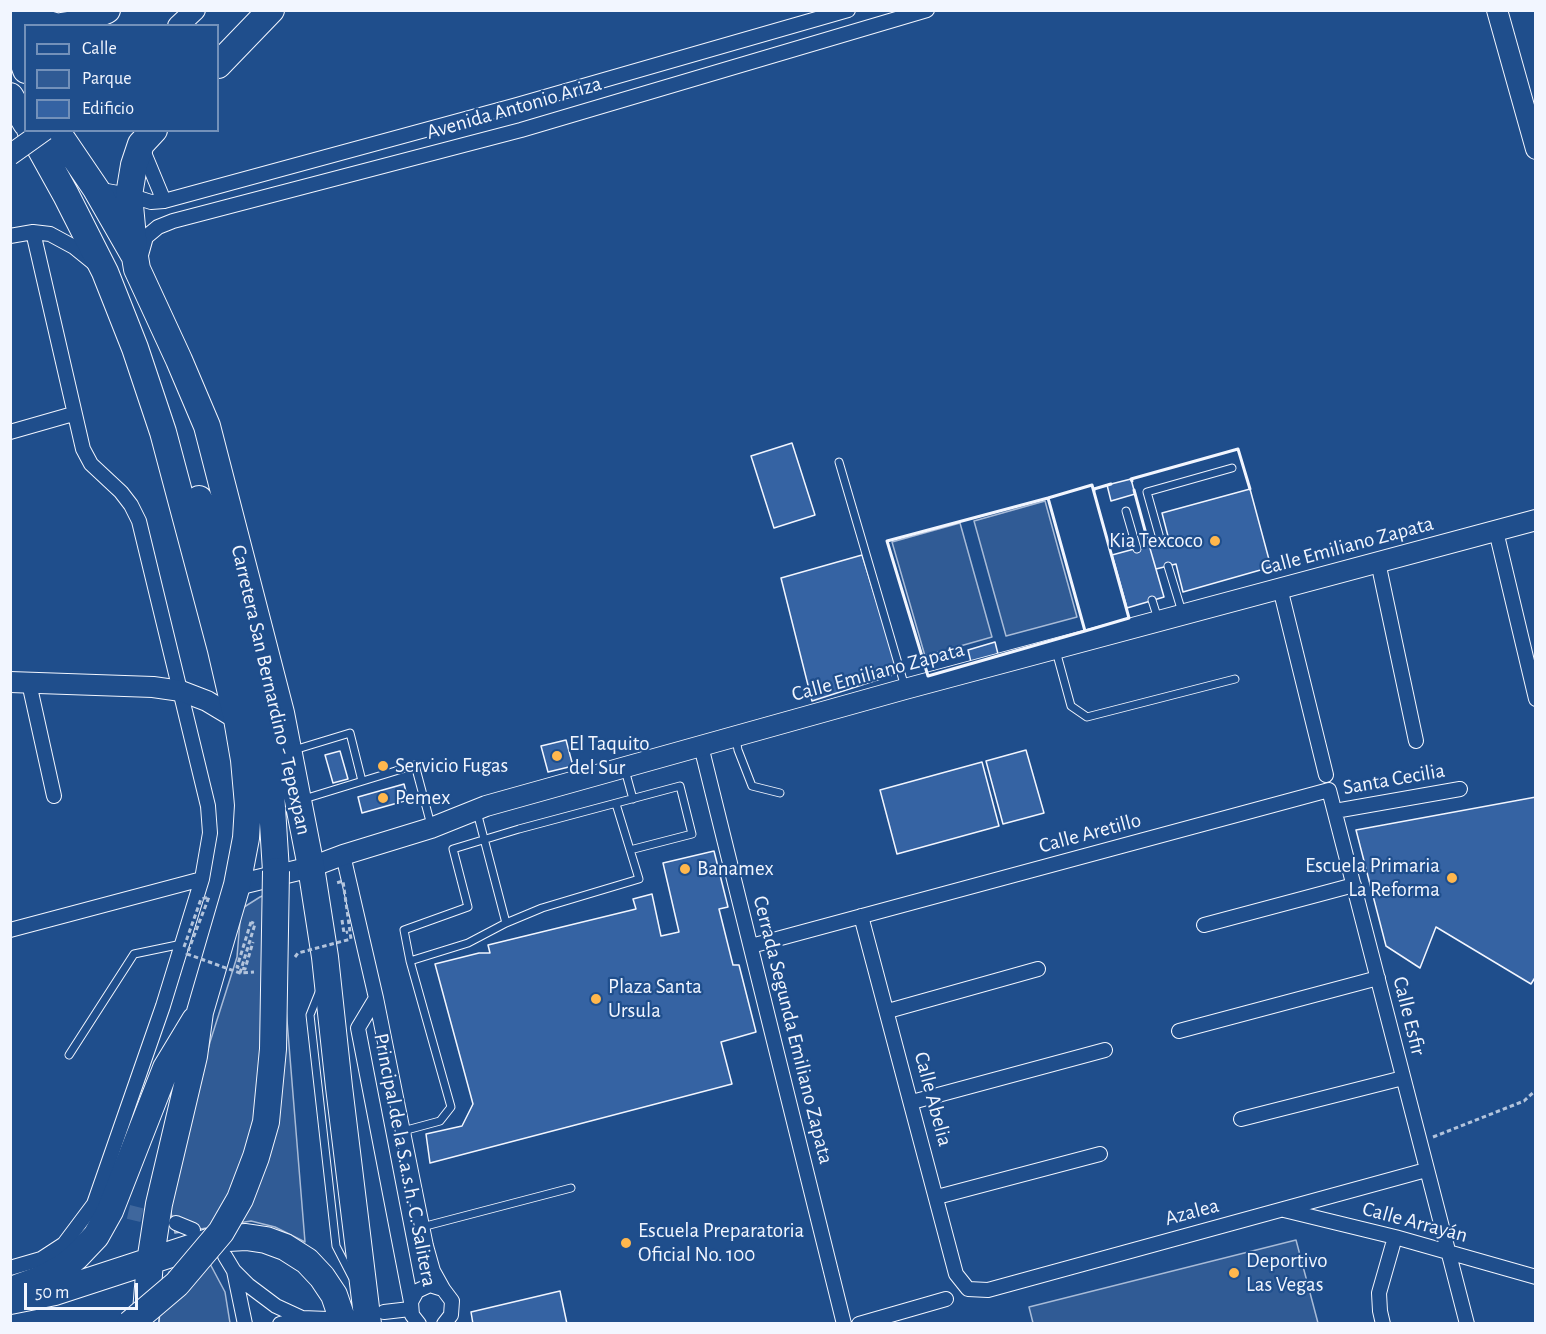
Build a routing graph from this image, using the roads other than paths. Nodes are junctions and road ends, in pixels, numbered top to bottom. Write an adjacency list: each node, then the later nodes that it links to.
1 (107, 10): 9 (highway)
2 (195, 10): 10 (main road)
3 (271, 10): 13 (highway)
4 (848, 10): 16 (street, Avenida Antonio Ariza)
5 (927, 10): 18 (street, Avenida Antonio Ariza)
6 (1497, 10): 15 (main road)
7 (10, 13): 8 (highway)
8 (48, 24)
9 (74, 24)
10 (180, 24)
11 (10, 25): 12 (highway)
12 (24, 64)
13 (219, 64)
14 (10, 96): 17 (highway)
15 (1529, 102): 24 (main road)
16 (517, 105): 18 (street); 28 (street, Avenida Antonio Ariza)
17 (24, 120)
18 (521, 130): 31 (street, Avenida Antonio Ariza)
19 (31, 132): 31 (highway, Carretera San Bernardino - Tepexpan)
20 (42, 132): 25 (main road, bridge)
21 (51, 132): 31 (highway)
22 (57, 132): 26 (highway, Carretera San Bernardino - Tepexpan)
23 (147, 137): 27 (highway); 28 (street)
24 (1536, 149)
25 (10, 155)
26 (96, 189): 27 (street, Avenida Antonio Ariza); 31 (highway, Carretera San Bernardino - Tepexpan)
27 (129, 195): 28 (street, Avenida Antonio Ariza); 31 (highway)
28 (164, 201)
29 (33, 232): 30 (street); 31 (street); 32 (street)
30 (10, 236)
31 (124, 266): 53 (highway, Carretera San Bernardino - Tepexpan); 57 (highway, Carretera San Bernardino - Tepexpan); 123 (highway, bridge)
32 (73, 414): 33 (street); 51 (street)
33 (10, 432)
34 (839, 462): 50 (lane)
35 (1232, 468): 39 (lane)
36 (1126, 511): 40 (lane)
37 (1536, 520): 38 (main road, Calle Emiliano Zapata)
38 (1496, 531): 41 (main road, Calle Emiliano Zapata); 52 (street)
39 (1161, 542)
40 (1137, 549)
41 (1378, 562): 43 (main road, Calle Emiliano Zapata); 55 (street)
42 (1168, 566): 45 (lane)
43 (1280, 588): 45 (main road, Calle Emiliano Zapata); 59 (street)
44 (1152, 600): 46 (lane)
45 (1182, 615): 46 (main road, Calle Emiliano Zapata)
46 (1159, 621): 47 (main road, Calle Emiliano Zapata)
47 (1055, 649): 48 (lane); 50 (main road, Calle Emiliano Zapata)
48 (1235, 679)
49 (20, 682): 51 (main road); 64 (street)
50 (905, 689): 54 (main road, Calle Emiliano Zapata)
51 (181, 691): 53 (main road); 75 (street)
52 (1536, 699)
53 (237, 719): 76 (highway, Carretera San Bernardino - Tepexpan)
54 (736, 737): 56 (main road, Calle Emiliano Zapata); 63 (lane)
55 (1416, 741)
56 (701, 746): 58 (main road, Calle Emiliano Zapata); 83 (street, Cerrada Segunda Emiliano Zapata)
57 (288, 751): 60 (lane); 66 (highway, Carretera San Bernardino - Tepexpan)
58 (624, 768): 65 (lane); 68 (main road, Calle Emiliano Zapata)
59 (1326, 775)
60 (362, 781): 66 (lane); 70 (lane)
61 (1460, 789): 69 (street, Santa Cecilia)
62 (1329, 790): 69 (street, Calle Esfir); 78 (street, Calle Aretillo)
63 (780, 793)
64 (54, 796)
65 (633, 799): 67 (lane); 72 (lane)
66 (298, 801): 74 (highway, Carretera San Bernardino - Tepexpan)
67 (616, 804): 71 (lane); 72 (lane)
68 (476, 810): 70 (main road, Calle Emiliano Zapata); 71 (lane)
69 (1335, 811): 77 (street, Calle Esfir)
70 (431, 828): 73 (main road, Calle Emiliano Zapata)
71 (485, 840): 79 (lane); 84 (lane)
72 (630, 850): 79 (lane)
73 (343, 855): 74 (main road, Calle Emiliano Zapata); 87 (street)
74 (311, 867): 76 (main road, Calle Emiliano Zapata); 121 (highway, Carretera San Bernardino - Tepexpan)
75 (202, 879): 81 (street); 82 (street)
76 (237, 885): 89 (highway, Carretera San Bernardino - Tepexpan)
77 (1354, 885): 80 (street); 86 (street, Calle Esfir)
78 (861, 916): 83 (street, Calle Aretillo); 88 (street, Calle Abelia)
79 (506, 923): 84 (lane)
80 (1204, 925)
81 (10, 930)
82 (182, 944): 92 (lane); 112 (street)
83 (751, 946): 129 (street, Cerrada Segunda Emiliano Zapata)
84 (410, 961): 96 (lane)
85 (1038, 969): 88 (street)
86 (1378, 978): 90 (street); 93 (street, Calle Esfir)
87 (376, 998): 96 (street); 99 (street, Principal de la S.a.s.h. C. Salitera)
88 (888, 1011): 94 (street, Calle Abelia)
89 (200, 1012): 111 (highway, Carretera San Bernardino - Tepexpan); 115 (highway)
90 (1179, 1031)
91 (1105, 1050): 94 (street)
92 (69, 1055)
93 (1403, 1078): 95 (street); 100 (street, Calle Esfir)
94 (912, 1102): 102 (street, Calle Abelia)
95 (1241, 1119)
96 (403, 1131): 97 (street)
97 (408, 1153): 99 (street); 105 (street)
98 (1100, 1154): 102 (street)
99 (383, 1158): 120 (street, Principal de la S.a.s.h. C. Salitera)
100 (1426, 1170): 103 (street, Azalea); 109 (street, Calle Esfir)
101 (571, 1188): 105 (lane)
102 (937, 1197): 117 (street, Calle Abelia)
103 (1282, 1209): 107 (street, Calle Arrayán); 117 (street, Azalea)
104 (176, 1223): 106 (street)
105 (423, 1227): 108 (street)
106 (193, 1230)
107 (1395, 1237): 109 (street, Calle Arrayán); 131 (street)
108 (426, 1246): 116 (street); 120 (street)
109 (1448, 1252): 114 (street, Calle Arrayán); 132 (street, Calle Esfir)
110 (225, 1256): 113 (street)
111 (150, 1262): 119 (highway); 123 (highway, Carretera San Bernardino - Tepexpan); 124 (highway)
112 (10, 1268)
113 (234, 1271): 122 (street); 126 (street)
114 (1536, 1277)
115 (10, 1289)
116 (443, 1289): 120 (street); 125 (street)
117 (968, 1289)
118 (946, 1299): 130 (street)
119 (10, 1301)
120 (413, 1301): 121 (street); 128 (street)
121 (373, 1313)
122 (302, 1318): 124 (street); 127 (street)
123 (140, 1321)
124 (336, 1321)
125 (449, 1321)
126 (245, 1323)
127 (280, 1323)
128 (419, 1323)
129 (844, 1323)
130 (859, 1323)
131 (1383, 1323)
132 (1467, 1323)

